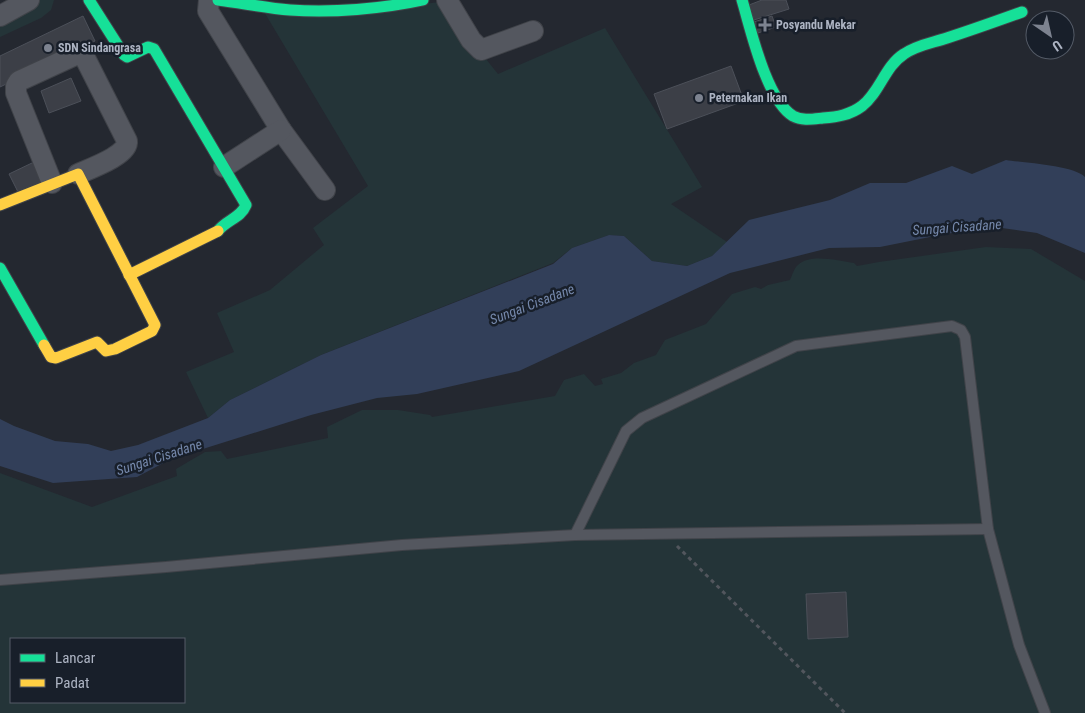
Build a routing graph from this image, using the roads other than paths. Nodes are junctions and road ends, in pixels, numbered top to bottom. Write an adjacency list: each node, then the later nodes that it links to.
1 (29, 0): 9 (street)
2 (89, 0): 12 (street)
3 (209, 0): 11 (street)
4 (218, 0): 5 (street)
5 (423, 0)
6 (447, 0): 10 (street)
7 (742, 0): 8 (street)
8 (1022, 12)
9 (0, 16)
10 (533, 31)
11 (281, 130): 12 (street); 15 (street)
12 (224, 167): 18 (street)
13 (78, 174): 14 (street); 14 (street); 18 (street)
14 (52, 182): 16 (street)
15 (324, 190)
16 (0, 205)
17 (0, 268): 18 (street)
18 (129, 275)
19 (988, 529): 20 (lane); 20 (lane); 22 (lane)
20 (575, 535): 21 (lane)
21 (0, 580)
22 (1045, 713)

